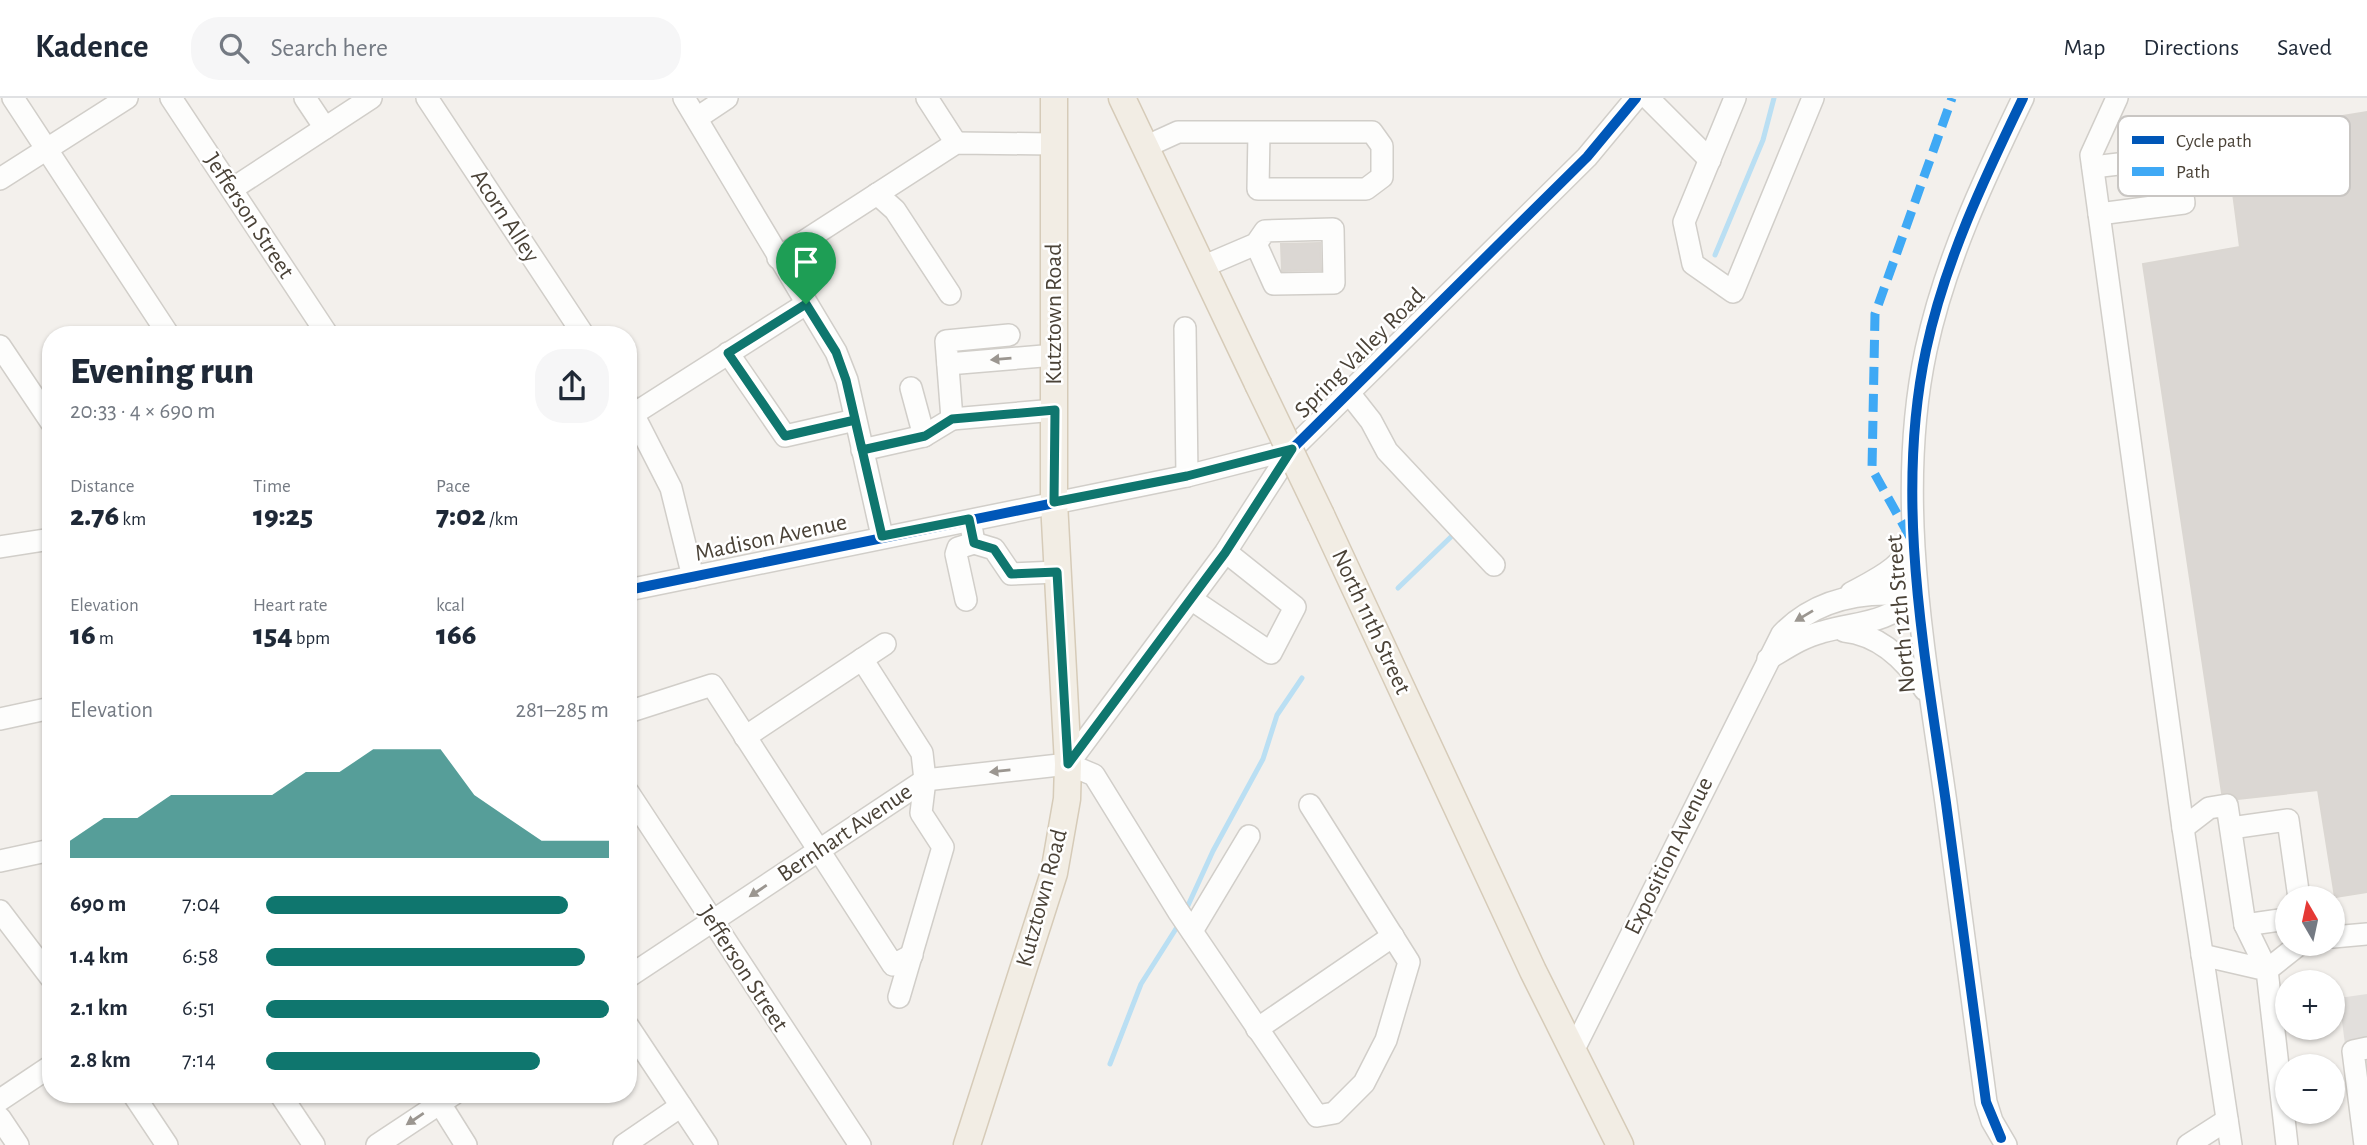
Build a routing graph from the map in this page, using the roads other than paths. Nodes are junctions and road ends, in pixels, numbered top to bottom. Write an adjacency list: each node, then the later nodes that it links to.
1 (13, 98): 24 (street)
2 (127, 98): 24 (street)
3 (171, 98): 29 (street, Jefferson Street)
4 (305, 98): 19 (street)
5 (371, 98): 19 (street)
6 (427, 98): 40 (street, Acorn Alley)
7 (684, 98): 18 (street)
8 (727, 98): 18 (street)
9 (928, 98): 21 (street)
10 (1054, 98): 22 (main road, Kutztown Road)
11 (1122, 98): 23 (main road, North 11th Street)
12 (1636, 98): 48 (street, Spring Valley Road)
13 (1648, 98): 25 (street)
14 (1735, 98): 25 (street)
15 (1813, 98): 25 (street)
16 (2023, 98): 61 (street, North 12th Street)
17 (2117, 98): 27 (street)
18 (697, 118): 34 (street)
19 (325, 128): 29 (street)
20 (1259, 132): 20 (street); 23 (street)
21 (956, 143): 22 (street); 30 (street)
22 (1053, 144): 45 (main road, Kutztown Road)
23 (1145, 147): 35 (main road, North 11th Street)
24 (47, 149): 28 (street); 38 (street)
25 (1710, 160)
26 (2118, 164): 27 (street)
27 (2093, 167): 32 (street)
28 (0, 179)
29 (232, 189): 39 (street, Jefferson Street)
30 (877, 194): 34 (street); 36 (street)
31 (2183, 196): 32 (street)
32 (2099, 214): 88 (street)
33 (1256, 244): 35 (street)
34 (778, 258): 37 (street)
35 (1202, 267): 113 (main road, North 11th Street, bridge)
36 (950, 294)
37 (806, 304): 44 (street); 53 (street)
38 (163, 326)
39 (322, 326)
40 (578, 326)
41 (1185, 328): 58 (street)
42 (1009, 335): 46 (street)
43 (0, 346): 50 (street)
44 (728, 353): 49 (street); 53 (street)
45 (1055, 355): 46 (street, one-way to 46); 51 (main road, Kutztown Road)
46 (948, 364): 52 (street)
47 (911, 388): 55 (street)
48 (1349, 393): 56 (street, Spring Valley Road); 67 (street)
49 (637, 406)
50 (42, 409)
51 (1055, 410): 52 (street); 59 (main road, Kutztown Road)
52 (952, 419): 55 (street)
53 (855, 420): 57 (street)
54 (637, 421): 69 (street)
55 (925, 436): 57 (street)
56 (1292, 449): 58 (street, Madison Avenue); 66 (street, Spring Valley Road)
57 (862, 450): 62 (street)
58 (1187, 476): 59 (street, Madison Avenue)
59 (1054, 502): 60 (street, Madison Avenue); 68 (main road, Kutztown Road)
60 (969, 519): 62 (street, Madison Avenue); 64 (street)
61 (1914, 524): 71 (street, North 12th Street); 72 (street)
62 (882, 536): 69 (street, Madison Avenue)
63 (42, 540): 65 (street)
64 (974, 543): 68 (street); 74 (street)
65 (0, 547)
66 (1226, 552): 73 (street, Spring Valley Road); 73 (street)
67 (1494, 565)
68 (1057, 572): 84 (main road, Kutztown Road)
69 (693, 577): 70 (street, Madison Avenue)
70 (637, 588)
71 (1917, 596): 72 (street, Exposition Avenue); 75 (street); 79 (street, North 12th Street)
72 (1841, 598): 78 (street, Exposition Avenue, one-way to 78)
73 (1191, 599): 84 (street, Spring Valley Road)
74 (966, 600)
75 (1821, 632): 78 (street); 79 (street)
76 (885, 644): 77 (street)
77 (862, 659): 83 (street); 85 (street)
78 (1766, 660): 113 (street, Exposition Avenue)
79 (1928, 695): 123 (street, North 12th Street)
80 (637, 709): 83 (street)
81 (42, 710): 82 (street)
82 (0, 719)
83 (745, 737): 91 (street)
84 (1068, 764): 85 (street, Bernhart Avenue, one-way to 85); 99 (street); 132 (main road, Kutztown Road)
85 (925, 780): 91 (street, Bernhart Avenue); 103 (street)
86 (1310, 805): 101 (street)
87 (637, 806): 96 (street, Jefferson Street)
88 (2183, 828): 89 (street); 104 (street)
89 (2231, 828): 94 (street); 98 (street)
90 (1249, 836): 99 (street)
91 (819, 850): 96 (street, Bernhart Avenue, one-way to 96); 103 (street)
92 (42, 852): 93 (street)
93 (0, 861)
94 (2297, 886)
95 (0, 911): 106 (street)
96 (712, 921): 107 (street, Bernhart Avenue); 124 (street, Jefferson Street)
97 (2275, 921): 98 (street)
98 (2245, 925): 108 (street)
99 (1192, 931): 110 (street)
100 (2367, 934): 102 (street)
101 (1393, 936): 110 (street); 110 (street)
102 (2345, 936)
103 (912, 955): 109 (street)
104 (2202, 955): 108 (street); 122 (street)
105 (2285, 956): 108 (street)
106 (42, 966)
107 (637, 971)
108 (2267, 971): 136 (street)
109 (899, 997)
110 (1257, 1029)
111 (637, 1040): 120 (street)
112 (2367, 1048): 137 (street)
113 (1573, 1051): 133 (main road, North 11th Street)
114 (42, 1072): 115 (street)
115 (0, 1100)
116 (139, 1103): 126 (street)
117 (286, 1103): 127 (street)
118 (434, 1103): 128 (street, one-way to 128)
119 (445, 1103): 129 (street)
120 (681, 1106): 130 (street); 131 (street)
121 (0, 1118): 125 (street)
122 (2227, 1120): 134 (street); 135 (street)
123 (2003, 1142)
124 (858, 1144)
125 (18, 1145)
126 (167, 1145)
127 (314, 1145)
128 (377, 1145)
129 (466, 1145)
130 (624, 1145)
131 (707, 1145)
132 (967, 1145)
133 (1620, 1145)
134 (2188, 1145)
135 (2231, 1145)
136 (2287, 1145)
137 (2365, 1145)

